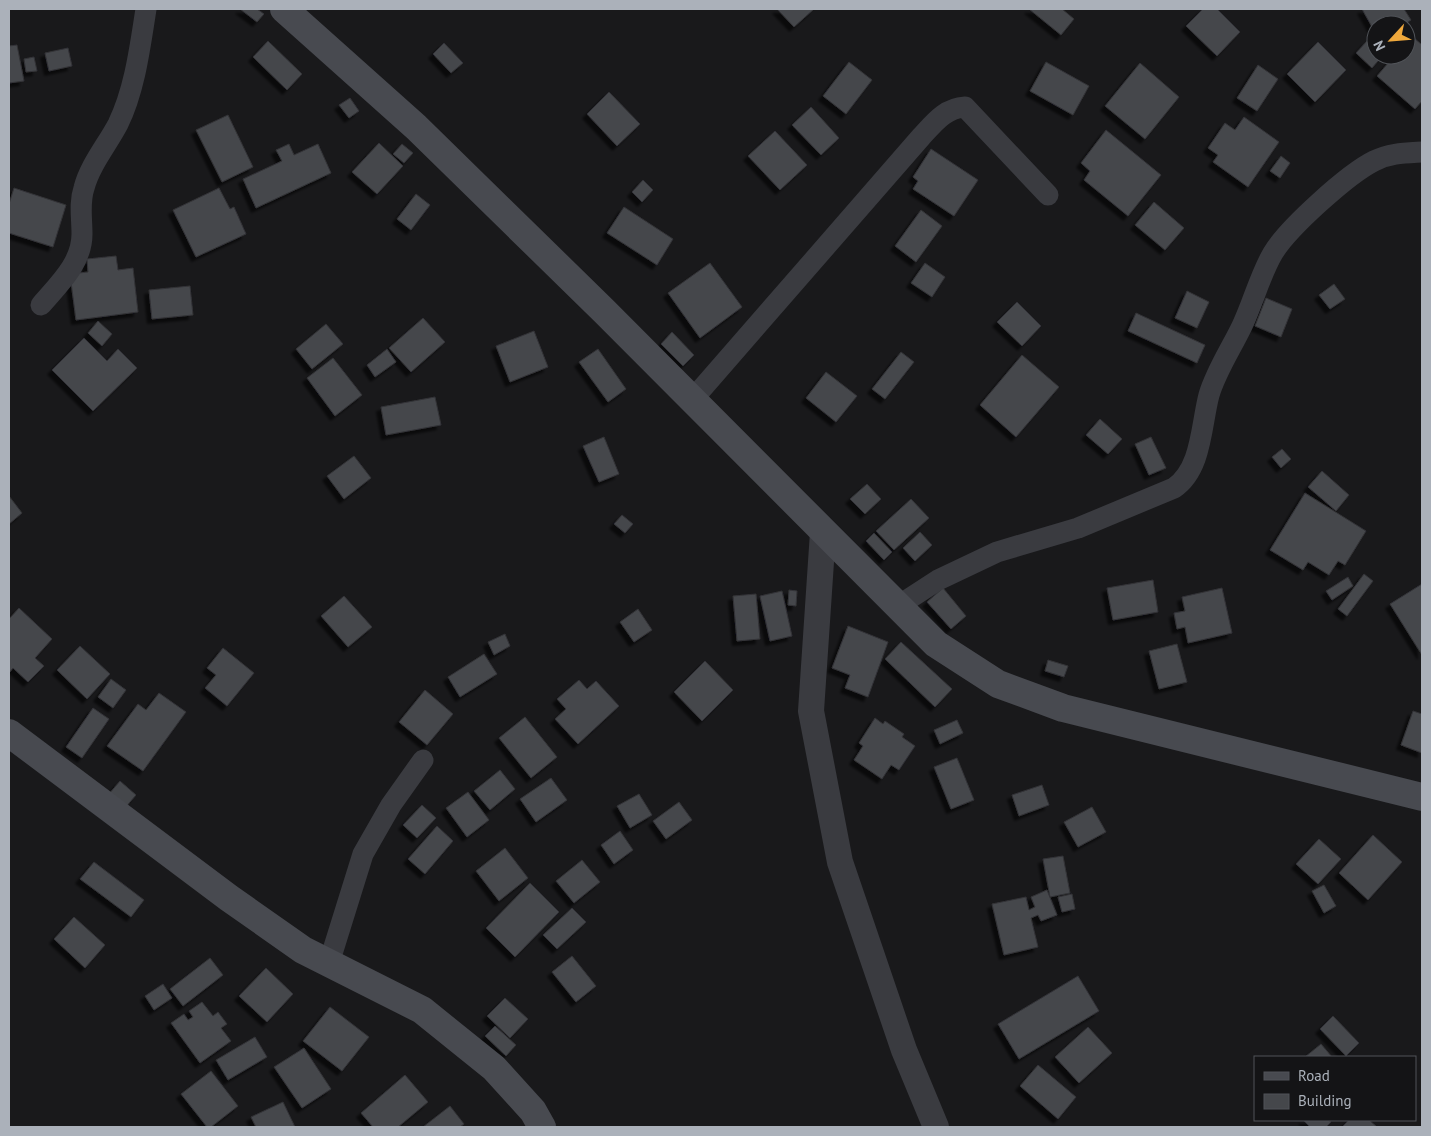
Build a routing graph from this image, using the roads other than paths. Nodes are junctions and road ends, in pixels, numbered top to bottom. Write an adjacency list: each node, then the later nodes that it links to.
1 (146, 9): 5 (street)
2 (284, 9): 6 (main road)
3 (1422, 152): 8 (street)
4 (1048, 195): 6 (street)
5 (41, 305)
6 (692, 400): 7 (main road)
7 (823, 532): 8 (main road); 14 (street)
8 (898, 606): 11 (main road)
9 (9, 733): 12 (main road)
10 (423, 760): 12 (street)
11 (1422, 797)
12 (329, 963): 13 (main road)
13 (542, 1127)
14 (936, 1127)

